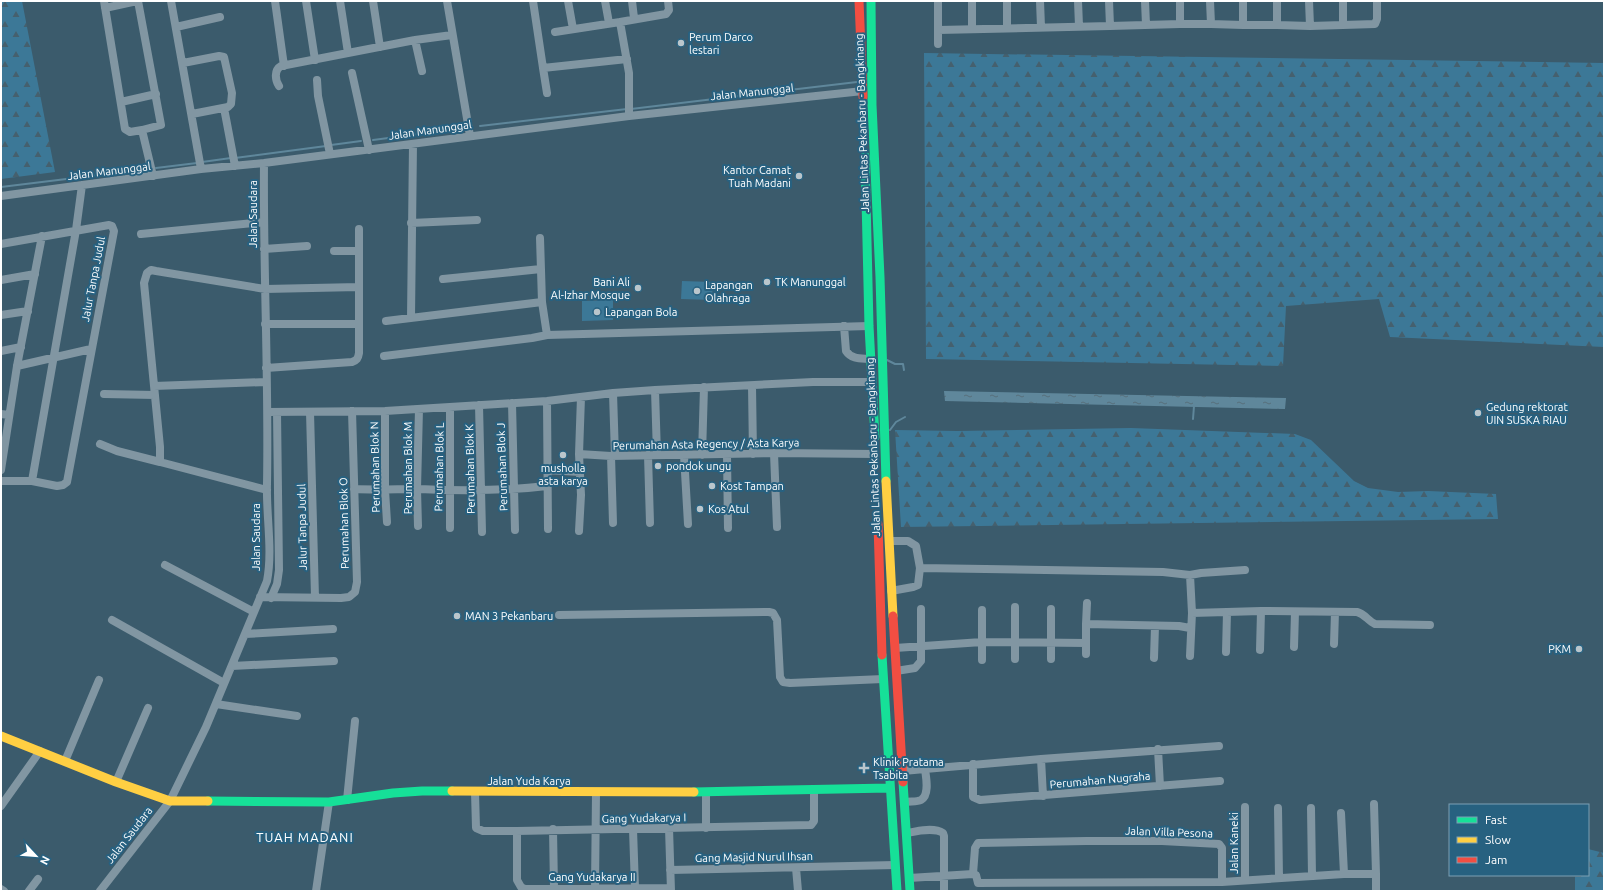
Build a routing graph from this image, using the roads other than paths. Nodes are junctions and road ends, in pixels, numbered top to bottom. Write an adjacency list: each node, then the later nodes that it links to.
1 (138, 1): 29 (street); 66 (street)
2 (171, 1): 43 (street)
3 (275, 1): 58 (street)
4 (306, 1): 56 (street)
5 (340, 1): 54 (street)
6 (373, 1): 53 (street)
7 (447, 1): 50 (street)
8 (533, 1): 59 (street)
9 (568, 1): 46 (street)
10 (606, 1): 33 (street)
11 (632, 1): 31 (street)
12 (668, 1): 31 (street)
13 (859, 1): 64 (main road, Jalan Lintas Pekanbaru - Bangkinang)
14 (871, 1): 83 (main road, Jalan Lintas Pekanbaru - Bangkinang)
15 (938, 1): 48 (street)
16 (972, 1): 47 (street)
17 (1007, 1): 45 (street)
18 (1040, 1): 44 (street)
19 (1078, 1): 40 (street)
20 (1109, 1): 41 (street)
21 (1145, 1): 36 (street)
22 (1180, 1): 34 (street)
23 (1210, 1): 35 (street)
24 (1243, 1): 37 (street)
25 (1277, 1): 38 (street)
26 (1309, 1): 42 (street)
27 (1343, 1): 39 (street)
28 (1377, 1): 39 (street)
29 (104, 5): 67 (street)
30 (220, 17): 43 (street)
31 (634, 18): 32 (street)
32 (620, 22): 33 (street); 55 (street)
33 (609, 23): 46 (street)
34 (1180, 24): 35 (street); 36 (street)
35 (1211, 24): 37 (street)
36 (1146, 25): 41 (street)
37 (1243, 25): 38 (street)
38 (1277, 25): 42 (street)
39 (1343, 25): 42 (street)
40 (1080, 26): 41 (street); 44 (street)
41 (1110, 26)
42 (1310, 26)
43 (176, 27): 57 (street)
44 (1041, 27): 45 (street)
45 (1007, 28): 47 (street)
46 (573, 29): 49 (street)
47 (972, 29): 48 (street)
48 (938, 30): 52 (street)
49 (555, 32)
50 (452, 35): 51 (street); 73 (street)
51 (415, 40): 53 (street); 60 (street)
52 (938, 44)
53 (380, 48): 54 (street)
54 (348, 53): 56 (street)
55 (627, 59): 59 (street); 70 (street)
56 (315, 60): 58 (street)
57 (183, 63): 68 (street); 69 (street)
58 (284, 66): 63 (street)
59 (543, 68): 65 (street)
60 (422, 71)
61 (352, 73): 75 (street)
62 (316, 80): 77 (street)
63 (279, 86)
64 (863, 91): 70 (street, Jalan Manunggal); 72 (main road, Jalan Lintas Pekanbaru - Bangkinang)
65 (547, 93)
66 (156, 94): 67 (street); 71 (street)
67 (121, 102): 71 (street)
68 (224, 108): 69 (street); 79 (street)
69 (192, 114): 80 (street)
70 (629, 116): 73 (street, Jalan Manunggal)
71 (142, 130): 81 (street)
72 (864, 135)
73 (470, 136): 74 (street, Jalan Manunggal)
74 (413, 144): 75 (street, Jalan Manunggal); 90 (street)
75 (369, 150): 77 (street, Jalan Manunggal)
76 (865, 150): 84 (main road, Jalan Lintas Pekanbaru - Bangkinang)
77 (330, 154): 78 (street, Jalan Manunggal)
78 (264, 163): 79 (street, Jalan Manunggal); 89 (street, Jalan Saudara)
79 (235, 166): 80 (street, Jalan Manunggal)
80 (201, 169): 81 (street, Jalan Manunggal)
81 (153, 176): 82 (street, Jalan Manunggal)
82 (82, 185): 85 (street, Jalan Manunggal); 92 (street)
83 (876, 188): 84 (main road); 86 (main road, Jalan Lintas Pekanbaru - Bangkinang)
84 (865, 191): 87 (main road, Jalan Lintas Pekanbaru - Bangkinang)
85 (1, 196)
86 (876, 208): 87 (main road); 186 (main road, Jalan Lintas Pekanbaru - Bangkinang)
87 (865, 210): 115 (main road, Jalan Lintas Pekanbaru - Bangkinang)
88 (477, 220): 90 (street)
89 (264, 222): 93 (street); 98 (street, Jalan Saudara)
90 (411, 223): 110 (street)
91 (359, 229): 100 (street)
92 (76, 230): 94 (street, Jalur Tanpa Judul); 118 (street, Jalur Tanpa Judul); 121 (street)
93 (141, 234)
94 (42, 236): 96 (street, Jalur Tanpa Judul); 102 (street)
95 (540, 238): 101 (street)
96 (1, 244)
97 (307, 246): 98 (street)
98 (264, 249): 106 (street, Jalan Saudara)
99 (334, 250): 100 (street)
100 (359, 251): 105 (street)
101 (541, 269): 103 (street); 107 (street)
102 (35, 274): 104 (street); 108 (street)
103 (443, 279)
104 (1, 280)
105 (359, 287): 106 (street); 113 (street)
106 (265, 289): 112 (street, Jalan Saudara); 130 (street)
107 (542, 302): 110 (street); 116 (street)
108 (28, 311): 109 (street); 117 (street)
109 (1, 315)
110 (411, 318): 111 (street)
111 (386, 321)
112 (265, 324): 113 (street); 124 (street, Jalan Saudara)
113 (359, 324): 124 (street)
114 (844, 326): 115 (street); 116 (street); 122 (street)
115 (869, 326): 122 (main road, Jalan Lintas Pekanbaru - Bangkinang)
116 (546, 335): 120 (street)
117 (21, 347): 119 (street); 123 (street)
118 (91, 349): 121 (street); 162 (street, Jalur Tanpa Judul)
119 (1, 351)
120 (384, 356)
121 (54, 357): 123 (street); 162 (street)
122 (871, 359): 126 (main road, Jalan Lintas Pekanbaru - Bangkinang)
123 (17, 366): 144 (street)
124 (266, 368): 125 (street, Jalan Saudara)
125 (266, 382): 130 (street); 141 (street, Jalan Saudara)
126 (872, 382): 127 (street); 156 (main road, Jalan Lintas Pekanbaru - Bangkinang)
127 (752, 386): 128 (street); 148 (street)
128 (704, 387): 129 (street); 153 (street)
129 (655, 390): 131 (street); 151 (street)
130 (154, 391): 132 (street); 157 (street)
131 (613, 393): 133 (street); 155 (street)
132 (104, 394)
133 (581, 397): 134 (street); 147 (street)
134 (547, 401): 135 (street); 159 (street)
135 (512, 403): 136 (street); 169 (street, Perumahan Blok J)
136 (479, 405): 137 (street); 168 (street, Perumahan Blok K)
137 (450, 407): 138 (street); 170 (street, Perumahan Blok L)
138 (419, 409): 140 (street); 165 (street, Perumahan Blok M)
139 (352, 411): 140 (street); 143 (street); 164 (street, Perumahan Blok O)
140 (385, 411): 167 (street, Perumahan Blok N)
141 (268, 412): 142 (street); 166 (street, Jalan Saudara)
142 (277, 412): 143 (street); 173 (street)
143 (310, 412): 192 (street, Jalur Tanpa Judul)
144 (5, 414): 146 (street)
145 (100, 444): 157 (street)
146 (3, 448): 158 (street)
147 (579, 454): 155 (street, Perumahan Asta Regency / Asta Karya); 160 (street)
148 (753, 454): 149 (street, Perumahan Asta Regency / Asta Karya); 154 (street, Perumahan Asta Regency / Asta Karya)
149 (774, 454): 156 (street, Perumahan Asta Regency / Asta Karya); 179 (street)
150 (648, 455): 151 (street, Perumahan Asta Regency / Asta Karya); 155 (street, Perumahan Asta Regency / Asta Karya); 176 (street)
151 (657, 455): 152 (street, Perumahan Asta Regency / Asta Karya)
152 (684, 455): 153 (street, Perumahan Asta Regency / Asta Karya); 177 (street)
153 (702, 455): 154 (street, Perumahan Asta Regency / Asta Karya)
154 (727, 455): 181 (street)
155 (613, 456): 175 (street)
156 (875, 458)
157 (160, 462): 166 (street)
158 (1, 470)
159 (547, 470): 160 (street); 163 (street)
160 (580, 472): 184 (street)
161 (1, 480): 162 (street, Jalur Tanpa Judul)
162 (32, 481)
163 (547, 486): 169 (street); 182 (street)
164 (354, 489): 167 (street); 192 (street, Perumahan Blok O)
165 (417, 489): 167 (street); 170 (street); 178 (street, Perumahan Blok M)
166 (267, 490): 172 (street, Jalan Saudara)
167 (385, 490): 174 (street, Perumahan Blok N)
168 (481, 490): 169 (street); 170 (street); 185 (street, Perumahan Blok K)
169 (514, 490): 183 (street, Perumahan Blok J)
170 (450, 491): 180 (street, Perumahan Blok L)
171 (878, 516): 233 (main road, Jalan Lintas Pekanbaru - Bangkinang)
172 (267, 520): 173 (street); 193 (street, Jalan Saudara)
173 (278, 520): 194 (street)
174 (387, 522)
175 (612, 523)
176 (650, 523)
177 (688, 524)
178 (418, 526)
179 (777, 527)
180 (450, 528)
181 (728, 528)
182 (548, 529)
183 (515, 530)
184 (579, 531)
185 (482, 532)
186 (889, 541): 188 (street); 191 (main road, Jalan Lintas Pekanbaru - Bangkinang)
187 (165, 565): 201 (street)
188 (920, 568): 190 (street); 191 (street)
189 (1245, 570): 190 (street)
190 (1190, 575): 205 (street)
191 (892, 591): 221 (main road, Jalan Lintas Pekanbaru - Bangkinang)
192 (315, 597): 194 (street)
193 (260, 598): 194 (street); 201 (street, Jalan Saudara)
194 (271, 598)
195 (1087, 603): 208 (street)
196 (1015, 607): 214 (street)
197 (921, 609): 219 (street)
198 (1051, 609): 216 (street)
199 (982, 610): 215 (street)
200 (1261, 611): 202 (street); 203 (street); 222 (street)
201 (254, 612): 213 (street, Jalan Saudara)
202 (1227, 612): 205 (street); 223 (street)
203 (1295, 612): 204 (street); 220 (street)
204 (1335, 612): 209 (street); 218 (street)
205 (1192, 613): 211 (street)
206 (558, 615): 233 (street)
207 (112, 620): 235 (street)
208 (1086, 624): 210 (street); 217 (street)
209 (1430, 625)
210 (1155, 626): 211 (street); 226 (street)
211 (1190, 628): 225 (street)
212 (333, 629): 213 (street)
213 (245, 634): 231 (street, Jalan Saudara)
214 (1015, 641): 215 (street); 216 (street); 227 (street)
215 (982, 642): 219 (street); 229 (street)
216 (1051, 643): 217 (street); 228 (street)
217 (1086, 643): 224 (street)
218 (1334, 644)
219 (922, 645): 221 (street); 232 (street)
220 (1294, 647)
221 (895, 648): 232 (main road, Jalan Lintas Pekanbaru - Bangkinang)
222 (1260, 650)
223 (1226, 652)
224 (1086, 654)
225 (1190, 656)
226 (1154, 658)
227 (1015, 659)
228 (1051, 659)
229 (982, 660)
230 (334, 661): 231 (street)
231 (232, 666): 235 (street, Jalan Saudara)
232 (896, 671): 248 (main road, Jalan Lintas Pekanbaru - Bangkinang)
233 (883, 679): 252 (main road, Jalan Lintas Pekanbaru - Bangkinang)
234 (99, 680): 245 (street)
235 (224, 683): 236 (street, Jalan Saudara)
236 (216, 704): 238 (street); 259 (street, Jalan Saudara)
237 (148, 708): 250 (street)
238 (297, 716)
239 (356, 721): 258 (street)
240 (1, 736): 243 (main road, Jalan Yuda Karya)
241 (1219, 746): 242 (street)
242 (1158, 749): 244 (street); 251 (street, Perumahan Nugraha)
243 (40, 751): 245 (main road, Jalan Yuda Karya); 263 (street)
244 (1040, 759): 246 (street); 257 (street, Perumahan Nugraha)
245 (65, 761): 250 (main road, Jalan Yuda Karya)
246 (973, 764): 247 (street); 257 (street, Perumahan Nugraha)
247 (926, 769): 248 (street); 261 (street)
248 (903, 772): 261 (main road, Jalan Lintas Pekanbaru - Bangkinang)
249 (1220, 781): 251 (street, Perumahan Nugraha)
250 (116, 782): 259 (main road, Jalan Yuda Karya)
251 (1160, 786): 257 (street, Perumahan Nugraha)
252 (889, 788): 253 (main road, Jalan Yuda Karya); 275 (main road, Jalan Lintas Pekanbaru - Bangkinang)
253 (814, 790): 255 (main road, Jalan Yuda Karya); 269 (street, Gang Yudakarya I)
254 (475, 792): 256 (main road, Jalan Yuda Karya); 258 (main road, Jalan Yuda Karya); 272 (street, Gang Yudakarya I)
255 (706, 792): 256 (main road, Jalan Yuda Karya); 269 (street)
256 (596, 793): 273 (street)
257 (1042, 796)
258 (347, 800): 260 (main road, Jalan Yuda Karya)
259 (170, 801): 260 (main road, Jalan Yuda Karya); 295 (street, Jalan Saudara)
260 (329, 802): 296 (street)
261 (905, 802): 274 (main road, Jalan Lintas Pekanbaru - Bangkinang)
262 (1374, 804): 280 (street)
263 (1, 806)
264 (1245, 807): 286 (street, Jalan Kaneki)
265 (1278, 808): 284 (street)
266 (1311, 808): 282 (street)
267 (1341, 813): 279 (street)
268 (669, 828): 269 (street, Gang Yudakarya I); 271 (street, Gang Yudakarya I); 277 (street)
269 (706, 828)
270 (553, 829): 272 (street, Gang Yudakarya I); 273 (street, Gang Yudakarya I); 288 (street)
271 (633, 829): 273 (street, Gang Yudakarya I); 290 (street)
272 (517, 830): 288 (street, Gang Yudakarya II)
273 (596, 830): 289 (street)
274 (907, 833): 281 (street); 283 (main road, Jalan Lintas Pekanbaru - Bangkinang)
275 (895, 865): 276 (street, Gang Masjid Nurul Ihsan); 298 (main road, Jalan Lintas Pekanbaru - Bangkinang)
276 (796, 868): 277 (street, Gang Masjid Nurul Ihsan); 297 (street)
277 (670, 870): 292 (street)
278 (974, 874): 281 (street); 287 (street); 287 (street, Jalan Villa Pesona)
279 (1344, 874): 280 (street); 282 (street)
280 (1376, 874): 301 (street)
281 (943, 875): 283 (street); 300 (street)
282 (1312, 876): 284 (street)
283 (909, 878): 299 (main road, Jalan Lintas Pekanbaru - Bangkinang)
284 (1279, 878): 286 (street)
285 (38, 879): 294 (street)
286 (1245, 880): 287 (street)
287 (1222, 882)
288 (554, 888): 289 (street, Gang Yudakarya II)
289 (595, 888): 290 (street, Gang Yudakarya II)
290 (634, 888): 292 (street, Gang Yudakarya II)
291 (1, 889): 293 (street)
292 (671, 889)
293 (4, 891)
294 (29, 891)
295 (100, 891)
296 (316, 891)
297 (798, 891)
298 (897, 891)
299 (910, 891)
300 (944, 891)
301 (1376, 891)

